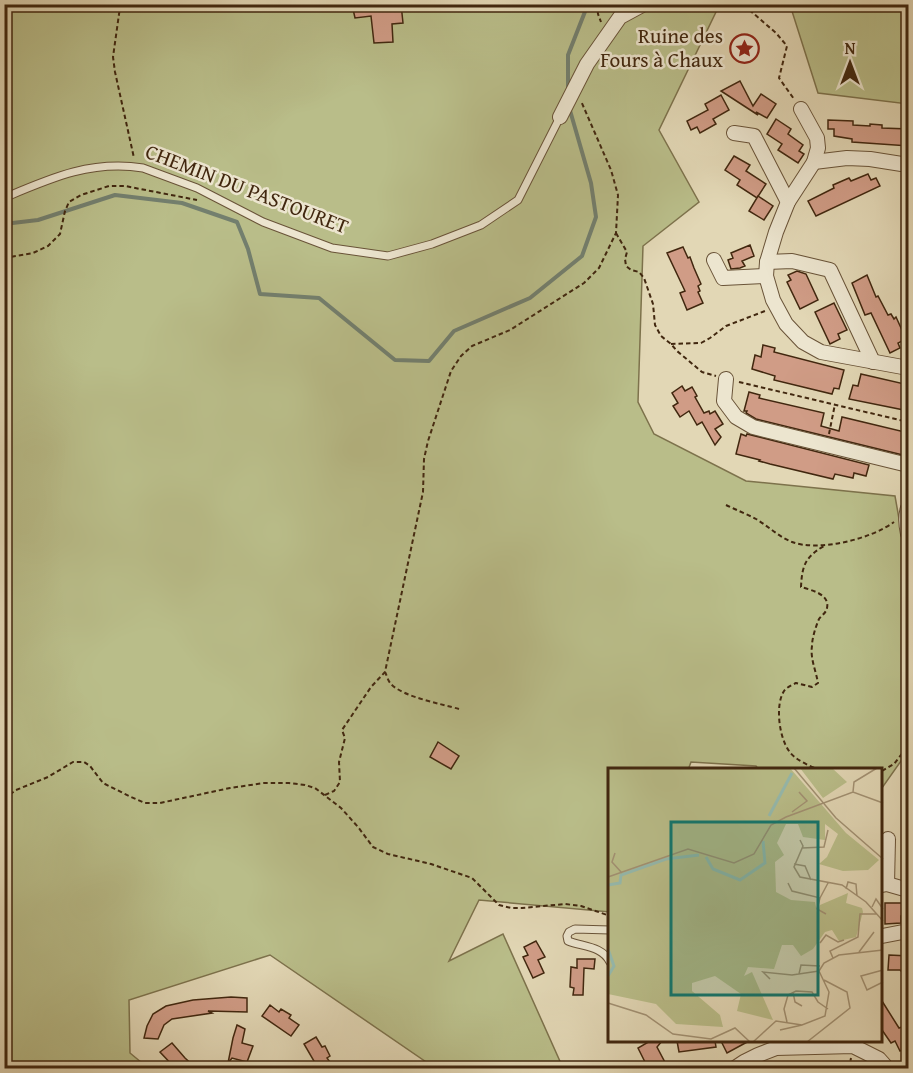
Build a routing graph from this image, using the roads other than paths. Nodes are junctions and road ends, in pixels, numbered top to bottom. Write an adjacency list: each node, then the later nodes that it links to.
1 (644, 4): 3 (street, CHEMIN DU PASTOURET)
2 (801, 109): 5 (street)
3 (560, 117): 7 (lane, CHEMIN DU PASTOURET)
4 (734, 133): 8 (street)
5 (814, 162): 6 (street); 8 (street)
6 (909, 165)
7 (4, 198)
8 (788, 202): 10 (street)
9 (714, 260): 10 (street)
10 (766, 269): 11 (street); 11 (street)
11 (873, 362): 12 (street)
12 (909, 368)
13 (726, 379): 14 (street)
14 (909, 465)
15 (908, 509): 16 (street)
16 (909, 534)
17 (888, 839): 18 (street)
18 (884, 884): 19 (street)
19 (909, 890)
20 (608, 930): 23 (lane)
21 (909, 930): 22 (street)
22 (883, 936)
23 (608, 958)
24 (759, 1062): 25 (street); 26 (street)
25 (735, 1068)
26 (886, 1068)

